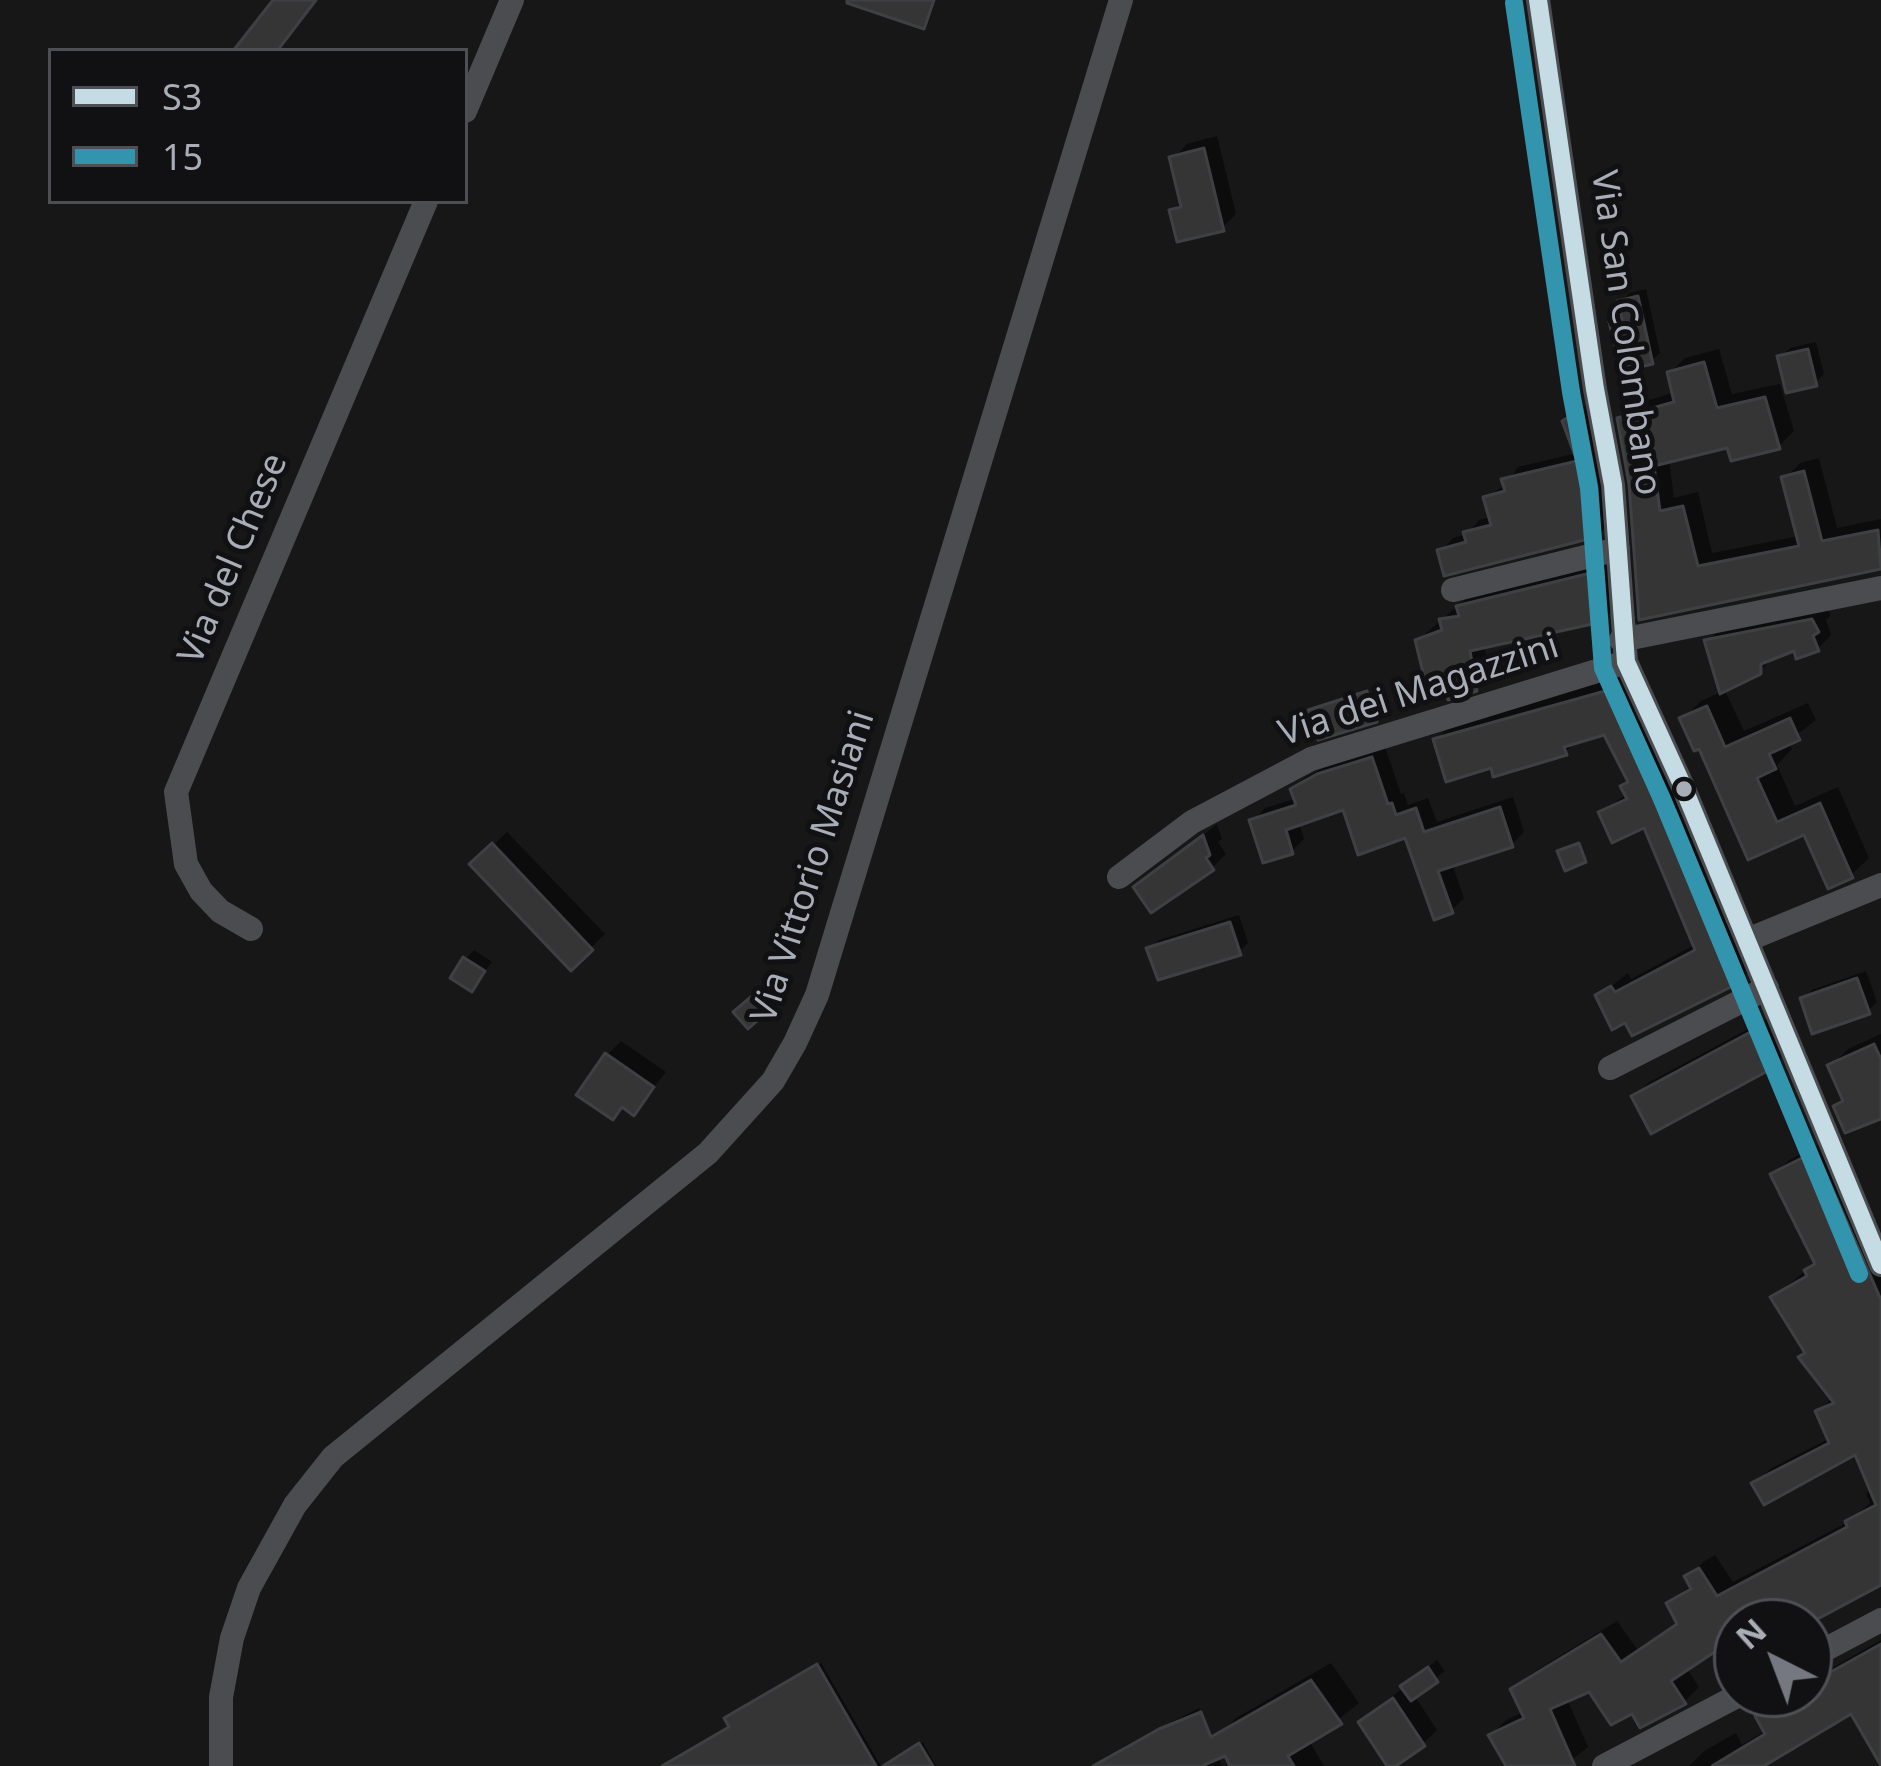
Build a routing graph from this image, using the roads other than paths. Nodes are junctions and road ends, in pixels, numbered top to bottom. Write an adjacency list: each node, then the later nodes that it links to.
1 (512, 0): 4 (street)
2 (1121, 0): 20 (street, Via Vittorio Masiani)
3 (1538, 0): 6 (street, Via San Colombano)
4 (468, 104)
5 (425, 204): 12 (street, Via del Chese)
6 (1618, 549): 8 (street); 9 (street, Via San Colombano)
7 (1881, 587): 9 (street, Via dei Magazzini)
8 (1453, 590)
9 (1624, 651): 10 (street, Via dei Magazzini); 13 (street, Via San Colombano)
10 (1119, 877)
11 (1881, 885): 13 (street)
12 (251, 928)
13 (1748, 940): 14 (street, Via San Colombano)
14 (1767, 988): 15 (street); 16 (street, Via San Colombano)
15 (1610, 1068)
16 (1881, 1265)
17 (1881, 1620): 18 (street)
18 (1833, 1645)
19 (1713, 1709): 21 (street)
20 (221, 1766)
21 (1604, 1766)

